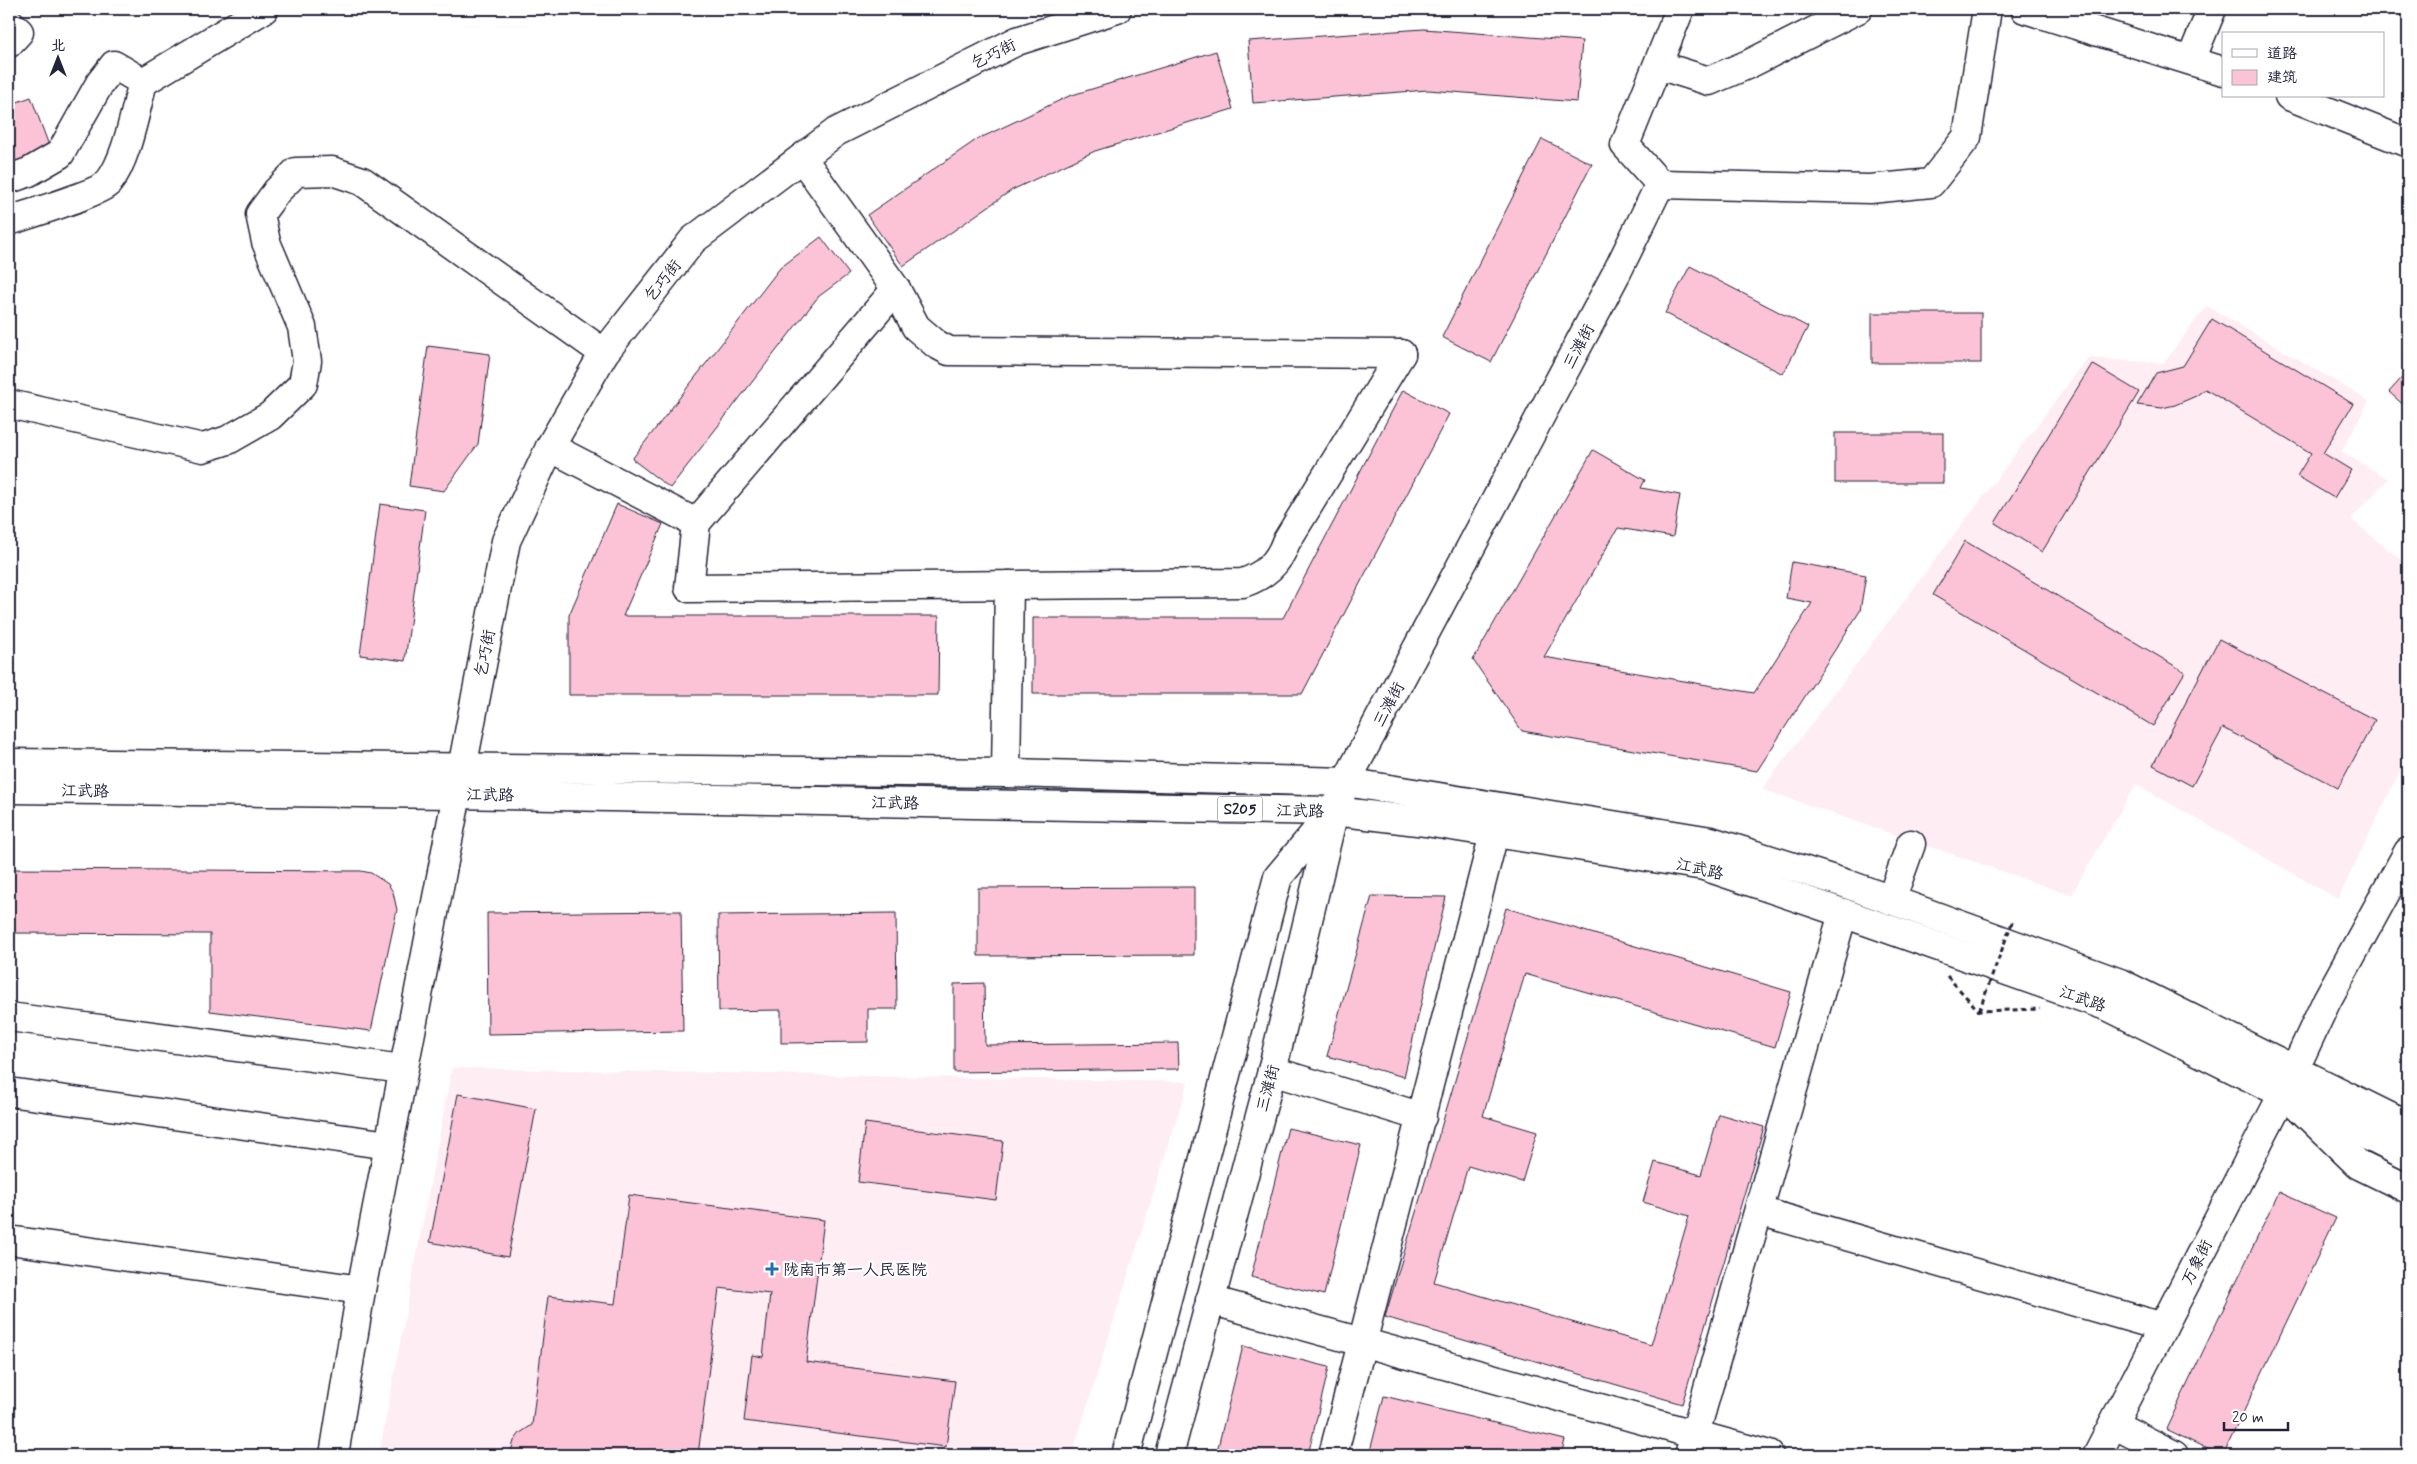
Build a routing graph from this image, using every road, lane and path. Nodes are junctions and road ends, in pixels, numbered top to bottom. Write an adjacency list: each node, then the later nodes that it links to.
1 (264, 9): 13 (street)
2 (1117, 9): 16 (street, 乞巧街)
3 (1858, 9): 11 (street)
4 (1987, 9): 18 (street)
5 (2025, 9): 10 (street)
6 (2212, 9): 10 (street)
7 (1673, 11): 11 (street)
8 (9, 22): 9 (street)
9 (9, 43)
10 (2191, 60): 12 (street)
11 (1658, 65): 18 (street)
12 (2222, 71)
13 (143, 82): 17 (street); 19 (street)
14 (2294, 98): 15 (street)
15 (2408, 143)
16 (802, 158): 20 (street); 21 (street, 乞巧街)
17 (9, 179)
18 (1660, 184): 29 (street, 三滩街)
19 (9, 221)
20 (896, 289): 24 (street); 25 (street)
21 (604, 353): 22 (street); 23 (street, 乞巧街)
22 (9, 404)
23 (550, 447): 24 (street); 28 (street, 乞巧街)
24 (696, 523): 25 (street)
25 (1009, 586): 27 (street)
26 (9, 763): 28 (street, 江武路 / S205)
27 (1006, 773): 28 (street, 江武路 / S205); 29 (street, 江武路 / S205)
28 (458, 781): 30 (street, 江武路 / S205); 31 (street, 江武路 / S205); 40 (street, 乞巧街)
29 (1346, 782): 31 (street, 三滩街); 35 (street, 江武路 / S205)
30 (9, 790)
31 (1334, 810): 32 (street, 江武路 / S205); 41 (street, 三滩街); 58 (street)
32 (1494, 834): 36 (street, 江武路 / S205); 44 (street)
33 (1911, 844): 35 (street)
34 (2408, 852): 42 (street, 万象街)
35 (1891, 900): 42 (street, 江武路 / S205)
36 (1842, 913): 42 (street, 江武路 / S205); 49 (street)
37 (2013, 920): 38 (path, bridge)
38 (1979, 1011)
39 (9, 1017): 40 (street)
40 (403, 1069): 46 (street, 乞巧街)
41 (1272, 1071): 44 (street); 52 (street, 三滩街)
42 (2289, 1081): 45 (street, 江武路 / S205); 47 (street, 江武路 / S205); 48 (street); 53 (street, 万象街)
43 (9, 1092): 46 (street)
44 (1422, 1117): 54 (street)
45 (2408, 1126)
46 (389, 1145): 51 (street, 乞巧街)
47 (2408, 1156)
48 (2408, 1189)
49 (1759, 1211): 53 (street); 56 (street)
50 (9, 1240): 51 (street)
51 (361, 1290): 57 (street, 乞巧街)
52 (1210, 1300): 54 (street); 59 (street, 三滩街)
53 (2163, 1327): 55 (street, 万象街)
54 (1363, 1342): 56 (street); 60 (street)
55 (2113, 1424): 62 (street, 万象街); 63 (street)
56 (1692, 1445): 61 (street)
57 (334, 1455)
58 (1126, 1455)
59 (1169, 1455)
60 (1333, 1455)
61 (1769, 1455)
62 (2096, 1455)
63 (2174, 1455)

